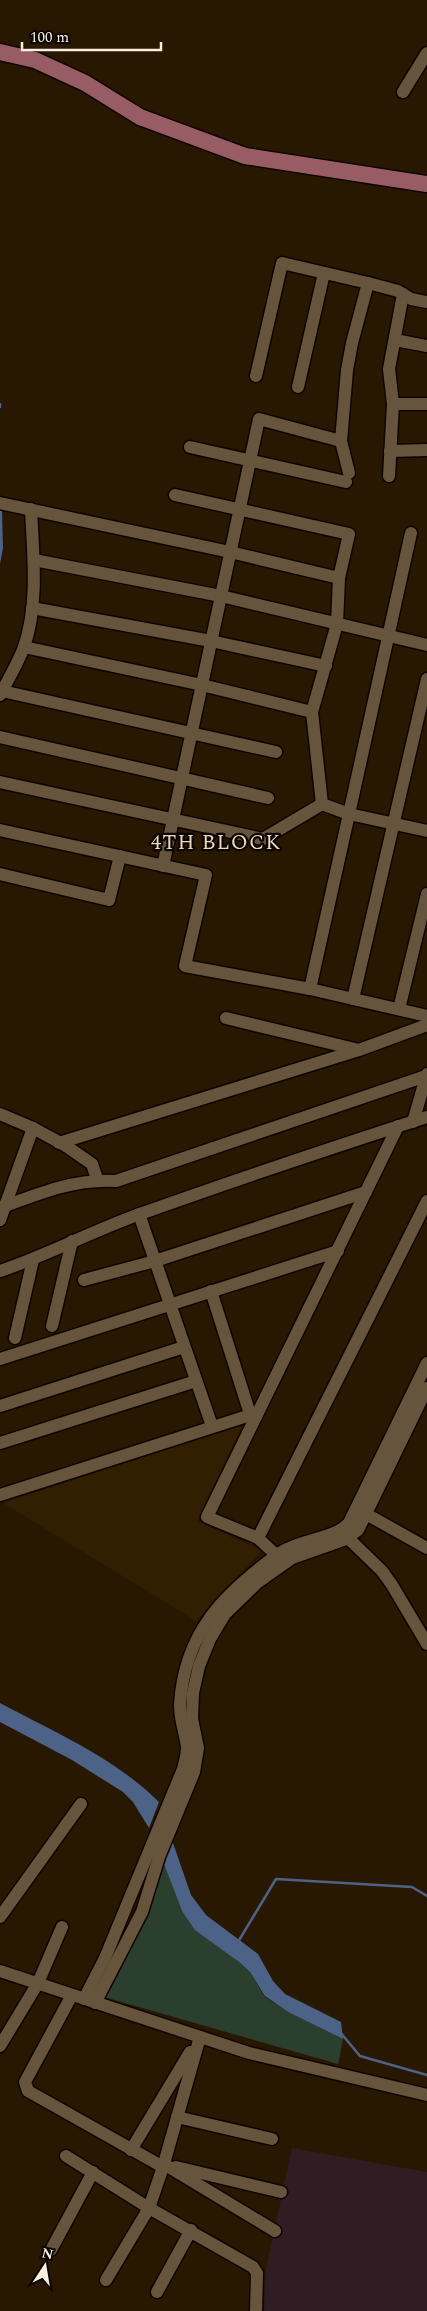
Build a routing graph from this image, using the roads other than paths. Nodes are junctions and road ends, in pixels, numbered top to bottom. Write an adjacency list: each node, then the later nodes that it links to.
1 (0, 52): 4 (main road)
2 (427, 53): 3 (street)
3 (403, 92)
4 (427, 184)
5 (324, 273): 6 (street); 11 (street); 12 (street)
6 (368, 282): 7 (street); 15 (street)
7 (403, 294): 8 (street); 9 (street)
8 (427, 302)
9 (395, 340): 10 (street); 13 (street)
10 (427, 346)
11 (256, 376)
12 (298, 387)
13 (393, 404): 14 (street); 18 (street)
14 (427, 404)
15 (342, 441): 19 (street); 19 (street)
16 (190, 448): 19 (street)
17 (427, 450): 18 (street)
18 (390, 451): 20 (street)
19 (250, 462): 24 (street)
20 (389, 476)
21 (175, 495): 24 (street)
22 (0, 503): 23 (street)
23 (31, 509): 26 (street); 27 (street)
24 (240, 510): 26 (street); 28 (street)
25 (411, 533): 32 (street)
26 (230, 552): 28 (street); 29 (street)
27 (34, 560): 29 (street); 30 (street)
28 (339, 578): 31 (street)
29 (221, 596): 31 (street); 33 (street)
30 (32, 608): 33 (street); 35 (street)
31 (337, 624): 32 (street); 36 (street)
32 (389, 636): 34 (street); 48 (street)
33 (211, 642): 36 (street); 38 (street)
34 (427, 645)
35 (24, 647): 38 (street); 39 (street)
36 (326, 666): 40 (street)
37 (427, 679): 50 (street)
38 (202, 685): 40 (street); 41 (street)
39 (1, 693): 41 (street)
40 (312, 712): 47 (street)
41 (191, 733): 43 (street); 44 (street)
42 (0, 737): 44 (street)
43 (276, 752)
44 (181, 778): 46 (street); 49 (street)
45 (0, 782): 49 (street)
46 (268, 798)
47 (322, 804): 48 (street); 49 (street)
48 (349, 814): 50 (street); 57 (street)
49 (173, 818): 54 (street)
50 (393, 824): 52 (street); 58 (street)
51 (0, 830): 53 (street)
52 (427, 831)
53 (120, 856): 54 (street); 55 (street)
54 (162, 866): 57 (street)
55 (0, 874)
56 (427, 894): 59 (street)
57 (310, 989): 58 (street)
58 (354, 999): 59 (street)
59 (399, 1009): 60 (street)
60 (427, 1016)
61 (226, 1018): 63 (street)
62 (427, 1025): 63 (street)
63 (359, 1050): 70 (street)
64 (427, 1075): 67 (street); 71 (street)
65 (0, 1114): 69 (street)
66 (427, 1117): 67 (street)
67 (413, 1122): 68 (street)
68 (398, 1126): 72 (street); 75 (street)
69 (33, 1128): 70 (street); 74 (street)
70 (59, 1143): 71 (street)
71 (97, 1179): 74 (street)
72 (366, 1192): 78 (street); 80 (street)
73 (427, 1201): 98 (street)
74 (3, 1206): 76 (street)
75 (139, 1214): 77 (street); 80 (street)
76 (0, 1220)
77 (72, 1241): 79 (street); 85 (street)
78 (338, 1251): 83 (street); 93 (street)
79 (33, 1260): 81 (street); 86 (street)
80 (155, 1261): 82 (street); 84 (street)
81 (0, 1271)
82 (84, 1280)
83 (211, 1292): 84 (street); 93 (street)
84 (170, 1305): 87 (street); 88 (street)
85 (52, 1326)
86 (15, 1338)
87 (184, 1347): 90 (street); 92 (street)
88 (0, 1359)
89 (427, 1363): 97 (street)
90 (196, 1380): 94 (street); 95 (street)
91 (427, 1388): 97 (street)
92 (0, 1406)
93 (254, 1414): 94 (street); 98 (street)
94 (212, 1426): 96 (street)
95 (0, 1443)
96 (0, 1496)
97 (361, 1511): 99 (street); 100 (street); 104 (street)
98 (258, 1538): 101 (street)
99 (348, 1538): 102 (street); 104 (street)
100 (427, 1548)
101 (275, 1554)
102 (427, 1644)
103 (81, 1804): 105 (street)
104 (174, 1806): 110 (street); 110 (street)
105 (0, 1917)
106 (62, 1927): 108 (street)
107 (0, 1971): 108 (street)
108 (38, 1983): 109 (street); 112 (street)
109 (72, 1995): 110 (street); 116 (street)
110 (89, 2001): 111 (street)
111 (200, 2037): 113 (street); 114 (street); 116 (street)
112 (0, 2046)
113 (427, 2095)
114 (177, 2117): 115 (street); 118 (street)
115 (272, 2139)
116 (131, 2150): 118 (street)
117 (66, 2156): 119 (street)
118 (164, 2166): 120 (street); 121 (street); 123 (street)
119 (93, 2172): 121 (street); 124 (street)
120 (280, 2192)
121 (149, 2208): 122 (street); 125 (street)
122 (191, 2230): 126 (street); 127 (street)
123 (275, 2231)
124 (51, 2250)
125 (106, 2280)
126 (156, 2292)
127 (256, 2311)

